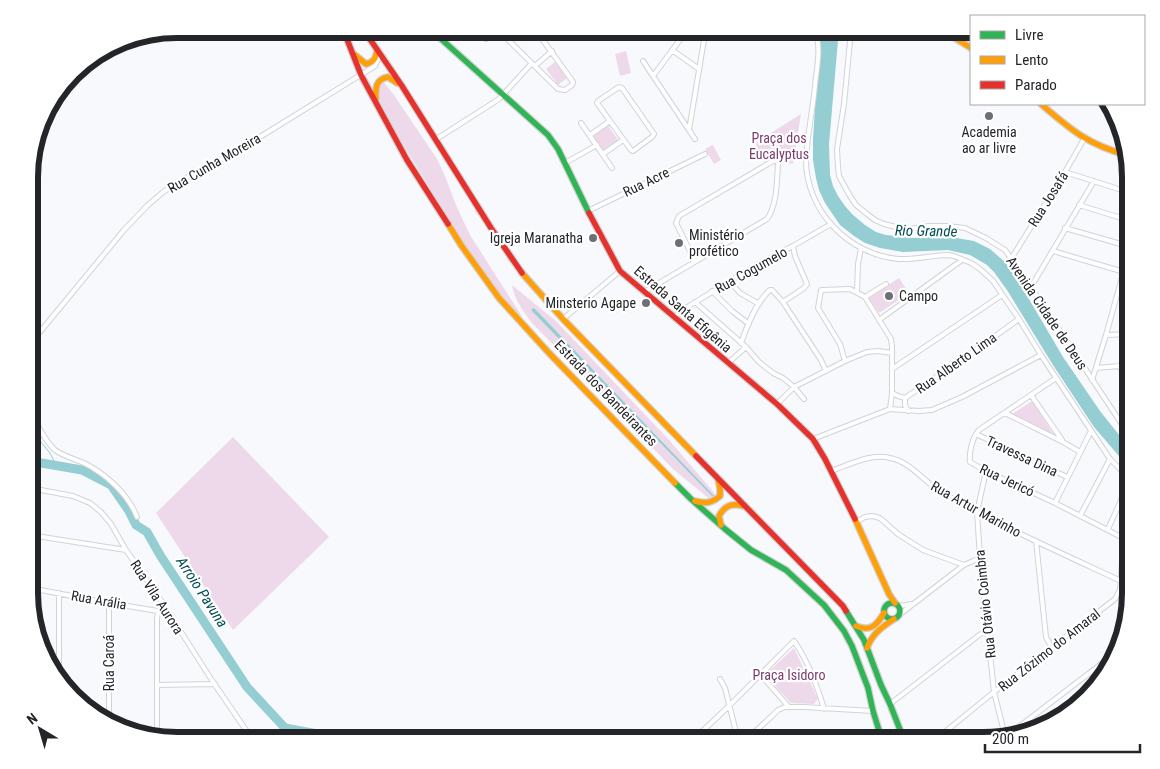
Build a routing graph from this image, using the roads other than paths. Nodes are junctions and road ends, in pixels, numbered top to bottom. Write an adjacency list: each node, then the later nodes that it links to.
1 (346, 38): 15 (main road, Estrada dos Bandeirantes)
2 (369, 38): 14 (main road, Estrada dos Bandeirantes)
3 (440, 38): 22 (main road, Estrada Santa Efigênia)
4 (506, 38): 17 (street)
5 (542, 38): 13 (street)
6 (681, 38): 12 (street)
7 (703, 38): 18 (street)
8 (817, 38): 45 (street, Avenida Cidade de Deus)
9 (852, 38): 51 (street, Avenida Cidade de Deus)
10 (955, 38): 11 (main road)
11 (970, 47)
12 (672, 50): 18 (street); 20 (street)
13 (552, 51): 17 (street); 17 (street)
14 (378, 52): 15 (main road); 19 (street, Rua Cunha Moreira); 21 (main road, Estrada dos Bandeirantes)
15 (352, 53): 19 (main road, Estrada dos Bandeirantes)
16 (643, 61): 20 (street)
17 (534, 65): 22 (street)
18 (700, 69): 27 (street)
19 (361, 74): 23 (main road, Estrada dos Bandeirantes); 73 (street, Rua Cunha Moreira)
20 (653, 76): 27 (street)
21 (402, 86): 23 (main road); 31 (main road, Estrada dos Bandeirantes)
22 (503, 94): 31 (street); 37 (main road, Estrada Santa Efigênia)
23 (376, 101): 114 (main road, Estrada dos Bandeirantes)
24 (1042, 105): 30 (main road)
25 (610, 121): 28 (street); 32 (street); 32 (street)
26 (581, 123): 28 (street, Rua Acre)
27 (690, 130): 29 (street)
28 (590, 135): 33 (street, Rua Acre)
29 (696, 139)
30 (1084, 139): 34 (main road); 39 (street, Rua Josafá)
31 (435, 140): 69 (main road, Estrada dos Bandeirantes)
32 (623, 140): 35 (street)
33 (596, 145): 35 (street, Rua Acre); 37 (street)
34 (1120, 153)
35 (603, 154): 38 (street, Rua Acre)
36 (705, 154): 43 (street, Rua Acre)
37 (565, 163): 43 (main road, Estrada Santa Efigênia)
38 (612, 168)
39 (1065, 172): 40 (street); 51 (street, Rua Josafá)
40 (1094, 181): 41 (street); 42 (street)
41 (1122, 190)
42 (1079, 205): 44 (street); 46 (street)
43 (588, 211): 54 (main road, Estrada Santa Efigênia)
44 (1122, 218)
45 (830, 224): 48 (street, Rua Cogumelo); 49 (street, Avenida Cidade de Deus)
46 (1065, 228): 47 (street); 50 (street)
47 (1122, 244)
48 (793, 246): 57 (street, Rua Cogumelo); 66 (street)
49 (861, 248): 52 (street, Avenida Cidade de Deus); 62 (street)
50 (1053, 251): 55 (street); 59 (street)
51 (1011, 259): 59 (street, Avenida Cidade de Deus)
52 (962, 260): 63 (street, Avenida Cidade de Deus); 71 (street)
53 (695, 261): 53 (street); 61 (street)
54 (620, 271): 61 (main road, Estrada Santa Efigênia); 69 (street)
55 (1122, 271)
56 (1122, 279): 75 (street)
57 (729, 281): 60 (street, Rua Cogumelo); 67 (street)
58 (886, 284): 64 (street)
59 (1030, 287): 89 (street, Avenida Cidade de Deus)
60 (712, 291): 65 (street, Rua Cogumelo); 72 (street)
61 (644, 292): 68 (main road, Estrada Santa Efigênia)
62 (857, 292): 64 (street); 80 (street)
63 (1002, 295): 70 (street, Avenida Cidade de Deus); 85 (street)
64 (865, 297): 71 (street)
65 (695, 302): 68 (street, Rua Cogumelo); 76 (street)
66 (783, 302): 67 (street); 87 (street)
67 (759, 304): 72 (street)
68 (674, 318): 81 (main road, Estrada Santa Efigênia)
69 (563, 319): 111 (main road, Estrada dos Bandeirantes)
70 (1019, 319): 79 (street, Avenida Cidade de Deus); 93 (street, Rua Alberto Lima)
71 (879, 320): 78 (street)
72 (749, 324): 76 (street)
73 (38, 334)
74 (1122, 334): 75 (street)
75 (1106, 335): 84 (street)
76 (741, 343): 77 (street)
77 (746, 347): 81 (street); 90 (street)
78 (892, 353): 80 (street); 85 (street)
79 (1041, 354): 88 (street, Avenida Cidade de Deus); 97 (street)
80 (845, 361): 87 (street)
81 (728, 364): 95 (main road, Estrada Santa Efigênia)
82 (1119, 366): 83 (street); 84 (street); 86 (street)
83 (1122, 366)
84 (1096, 368): 89 (street)
85 (892, 369): 91 (street)
86 (1122, 370)
87 (826, 371): 90 (street)
88 (1056, 378): 92 (street); 101 (street, Avenida Cidade de Deus)
89 (1092, 380): 99 (street, Avenida Cidade de Deus)
90 (794, 387): 94 (street); 95 (street)
91 (892, 393): 93 (street, Rua Alberto Lima); 96 (street)
92 (1031, 395): 98 (street); 104 (street)
93 (905, 398): 97 (street)
94 (804, 399)
95 (777, 404): 103 (main road, Estrada Santa Efigênia)
96 (890, 409): 97 (street); 103 (street)
97 (908, 411)
98 (1005, 413): 102 (street); 104 (street)
99 (1122, 425)
100 (38, 426): 119 (street)
101 (1091, 431): 105 (street); 106 (street, Avenida Cidade de Deus)
102 (976, 434): 109 (street, Rua Jericó); 110 (street, Travessa Dina)
103 (813, 439): 108 (main road, Estrada Santa Efigênia)
104 (1063, 442): 105 (street)
105 (1080, 452): 110 (street)
106 (1110, 459): 107 (street, Avenida Cidade de Deus); 118 (street)
107 (1122, 470)
108 (831, 471): 117 (street, Rua Artur Marinho); 120 (main road, Estrada Santa Efigênia)
109 (986, 471): 115 (street, Rua Jericó); 117 (street, Rua Otávio Coimbra)
110 (1067, 477): 115 (street)
111 (717, 478): 114 (main road); 116 (main road, Estrada dos Bandeirantes)
112 (38, 489): 126 (street, Rua Vila Aurora)
113 (1122, 498): 121 (street)
114 (692, 499): 122 (main road, Estrada dos Bandeirantes)
115 (1055, 503): 118 (street, Rua Jericó)
116 (745, 506): 122 (main road); 143 (main road, Estrada dos Bandeirantes)
117 (977, 512): 125 (street, Rua Artur Marinho); 127 (street, Rua Otávio Coimbra)
118 (1080, 516): 121 (street, Rua Jericó)
119 (138, 517)
120 (856, 522): 129 (street); 134 (main road, Estrada Santa Efigênia)
121 (1108, 529): 124 (street, Rua Jericó)
122 (725, 530): 158 (main road, Estrada dos Bandeirantes)
123 (38, 536): 126 (street)
124 (1122, 536)
125 (1036, 541): 130 (street, Rua Artur Marinho); 146 (street)
126 (126, 550): 140 (street, Rua Vila Aurora)
127 (980, 558): 129 (street); 144 (street, Rua Otávio Coimbra)
128 (1122, 564): 130 (street)
129 (964, 565): 136 (street)
130 (1121, 581): 132 (street)
131 (38, 589): 133 (street, Rua Arália)
132 (1120, 590): 146 (street, Rua Zózimo do Amaral)
133 (59, 593): 135 (street, Rua Arália); 148 (street)
134 (889, 594): 137 (main road); 138 (main road, Estrada Santa Efigênia)
135 (109, 603): 139 (street, Rua Arália); 159 (street, Rua Caroá)
136 (912, 604): 138 (street); 142 (street)
137 (886, 605): 138 (main road); 141 (main road)
138 (897, 605): 142 (main road)
139 (158, 611): 140 (street, Rua Arália); 152 (street)
140 (167, 611): 151 (street, Rua Vila Aurora)
141 (884, 613): 142 (main road); 143 (main road)
142 (897, 617): 145 (main road)
143 (856, 626): 145 (main road, Estrada dos Bandeirantes)
144 (987, 629): 153 (street, Rua Otávio Coimbra); 154 (street)
145 (867, 648): 154 (main road, Estrada dos Bandeirantes)
146 (1052, 648): 153 (street, Rua Zózimo do Amaral)
147 (1103, 662): 160 (street)
148 (59, 667)
149 (760, 674): 155 (street); 156 (street); 157 (street)
150 (720, 679): 155 (street)
151 (215, 684): 152 (street); 169 (street, Rua Vila Aurora)
152 (157, 685): 161 (street)
153 (994, 692): 162 (street, Rua Otávio Coimbra); 168 (street, Rua Zózimo do Amaral)
154 (890, 704): 167 (main road, Estrada dos Bandeirantes)
155 (729, 706): 163 (street); 164 (street)
156 (789, 707): 157 (street); 165 (street)
157 (824, 709): 158 (street)
158 (873, 711): 166 (main road, Estrada dos Bandeirantes)
159 (109, 714)
160 (1018, 727)
161 (157, 730)
162 (1004, 730)
163 (702, 731)
164 (736, 731)
165 (755, 731)
166 (879, 731)
167 (901, 731)
168 (946, 731)
169 (247, 732)

